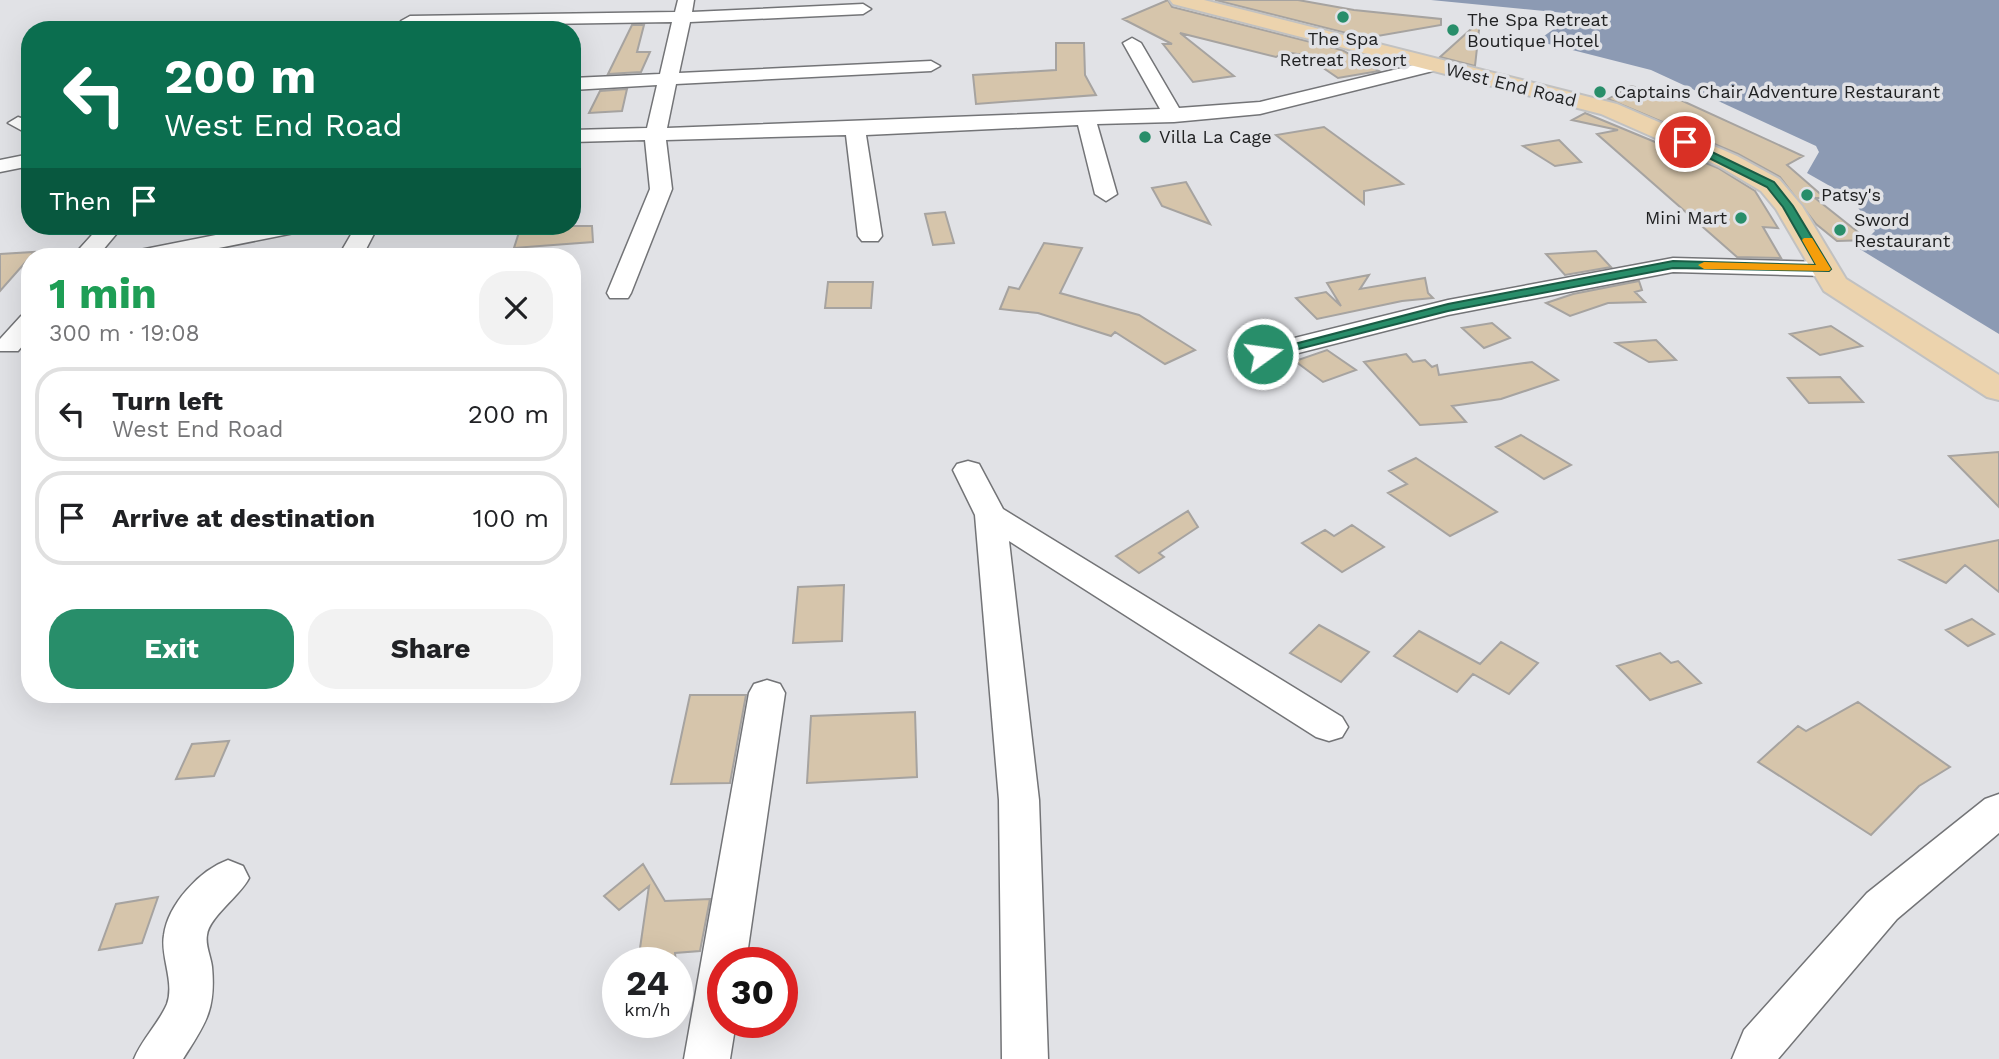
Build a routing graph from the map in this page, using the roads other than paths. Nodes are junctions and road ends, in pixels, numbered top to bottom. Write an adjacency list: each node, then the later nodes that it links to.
1 (1180, 0): 6 (main road, West End Road)
2 (684, 8): 3 (street); 4 (street); 8 (street)
3 (863, 9)
4 (410, 21)
5 (1132, 43): 10 (street)
6 (1435, 65): 10 (street); 23 (main road, West End Road)
7 (931, 66): 8 (street)
8 (666, 81): 9 (street); 14 (street)
9 (581, 84)
10 (1174, 116): 11 (street)
11 (1086, 119): 12 (street); 17 (street)
12 (855, 129): 14 (street); 20 (street)
13 (581, 136): 14 (street)
14 (655, 136): 24 (street)
15 (21, 162): 16 (street)
16 (0, 166)
17 (1106, 194)
18 (104, 235): 21 (street)
19 (249, 235): 22 (street)
20 (870, 236)
21 (92, 248)
22 (185, 248)
23 (1825, 269): 27 (street); 28 (main road, West End Road)
24 (619, 293)
25 (21, 331): 26 (street)
26 (9, 345)
27 (1263, 354)
28 (1999, 390)
29 (968, 470): 30 (street)
30 (991, 515): 32 (street); 39 (street)
31 (767, 694): 35 (street)
32 (1329, 727)
33 (1999, 810): 40 (street)
34 (228, 878): 37 (street)
35 (726, 947)
36 (711, 1038): 38 (street)
37 (158, 1059)
38 (707, 1059)
39 (1025, 1059)
40 (1755, 1059)

